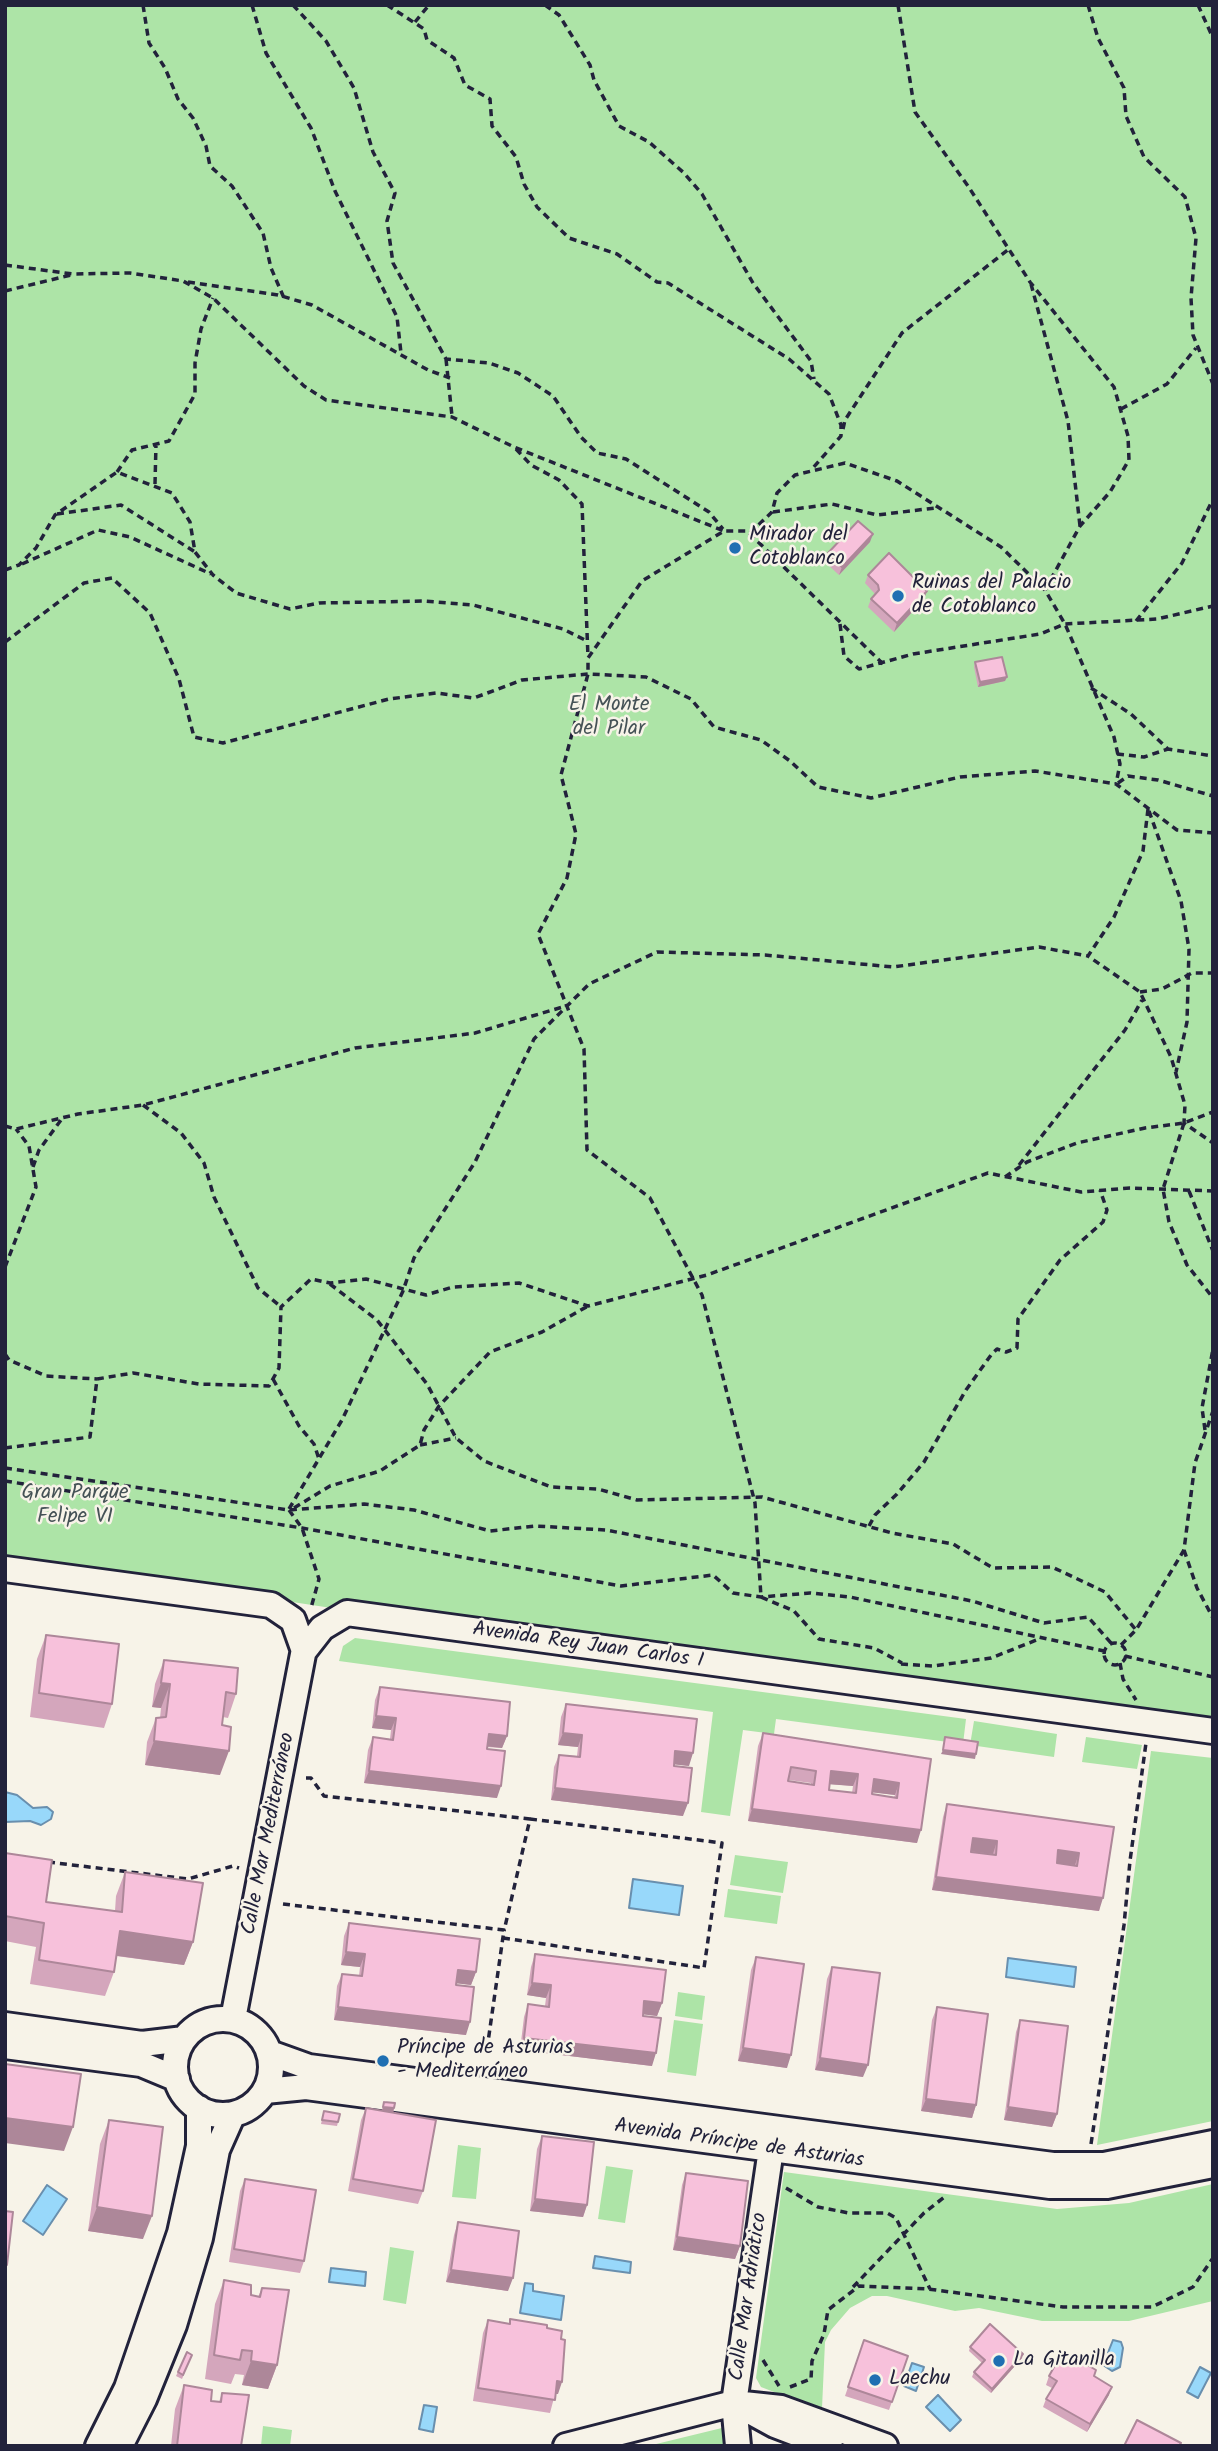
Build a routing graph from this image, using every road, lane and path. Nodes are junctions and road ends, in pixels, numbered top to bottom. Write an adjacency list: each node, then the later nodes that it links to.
1 (143, 5): 19 (path)
2 (251, 5): 21 (path)
3 (293, 5): 22 (path)
4 (387, 5): 10 (path)
5 (429, 5): 10 (path)
6 (545, 5): 24 (path)
7 (898, 5): 12 (path)
8 (1088, 5): 20 (path)
9 (1198, 5): 11 (path)
10 (414, 23): 24 (path)
11 (1213, 38)
12 (1010, 249): 16 (path); 28 (path)
13 (5, 265): 14 (path)
14 (73, 274): 15 (path); 17 (path)
15 (183, 281): 18 (path); 19 (path)
16 (1030, 282): 26 (path); 38 (path)
17 (5, 291)
18 (213, 298): 27 (path); 29 (path)
19 (284, 298): 21 (path)
20 (1196, 347): 25 (path); 26 (path)
21 (401, 353): 23 (path)
22 (446, 359): 23 (path); 39 (path)
23 (450, 378): 27 (path)
24 (814, 381): 28 (path)
25 (1213, 384)
26 (1121, 409): 38 (path)
27 (452, 417): 30 (path)
28 (841, 436): 31 (path)
29 (156, 444): 32 (path); 33 (path)
30 (514, 447): 39 (path); 50 (path)
31 (812, 469): 35 (path); 36 (path)
32 (117, 472): 33 (path); 37 (path)
33 (155, 484): 41 (path)
34 (1213, 499): 47 (path)
35 (937, 508): 36 (path); 45 (path)
36 (772, 512): 40 (path)
37 (55, 514): 41 (path); 42 (path)
38 (1080, 526): 45 (path)
39 (724, 531): 40 (path); 52 (path)
40 (750, 533): 48 (path)
41 (195, 552): 44 (path)
42 (19, 565): 43 (path); 44 (path)
43 (5, 572)
44 (213, 575): 50 (path)
45 (1045, 590): 49 (path)
46 (1213, 607): 47 (path)
47 (1136, 621): 49 (path)
48 (839, 622): 53 (path); 53 (path)
49 (1065, 624): 53 (path); 55 (path)
50 (587, 641): 52 (path)
51 (5, 642): 54 (path)
52 (588, 658): 54 (path)
53 (883, 664)
54 (588, 674): 59 (path); 68 (path)
55 (1090, 687): 56 (path); 57 (path)
56 (1168, 749): 57 (path); 58 (path)
57 (1118, 754): 59 (path)
58 (1213, 755)
59 (1116, 784): 60 (path); 61 (path)
60 (1213, 796)
61 (1148, 809): 62 (path); 63 (path); 65 (path)
62 (1213, 833)
63 (1088, 956): 66 (path); 68 (path)
64 (1213, 973): 65 (path)
65 (1189, 975): 66 (path); 69 (path)
66 (1140, 992): 67 (path)
67 (1142, 1000): 69 (path); 78 (path)
68 (567, 1006): 70 (path); 86 (path); 88 (path)
69 (1176, 1073): 73 (path)
70 (143, 1105): 72 (path); 91 (path)
71 (1213, 1112): 73 (path)
72 (62, 1118): 75 (path); 77 (path)
73 (1184, 1123): 76 (path); 78 (path); 80 (path)
74 (5, 1126): 75 (path)
75 (16, 1129): 77 (path)
76 (1213, 1143)
77 (33, 1169): 85 (path)
78 (1016, 1169): 79 (path)
79 (1006, 1177): 81 (path); 86 (path)
80 (1163, 1189): 81 (path); 82 (path); 89 (path)
81 (1100, 1190): 108 (path)
82 (1189, 1191): 83 (path); 84 (path)
83 (1213, 1191)
84 (1213, 1251)
85 (5, 1267)
86 (693, 1278): 90 (path); 106 (path)
87 (330, 1283): 88 (path); 91 (path); 92 (path)
88 (403, 1291): 90 (path); 92 (path)
89 (1213, 1298)
90 (588, 1306): 97 (path)
91 (281, 1307): 96 (path)
92 (384, 1329): 97 (path); 103 (path)
93 (1213, 1349): 99 (path)
94 (5, 1354): 95 (path)
95 (97, 1379): 96 (path); 102 (path)
96 (273, 1380): 103 (path)
97 (439, 1406): 100 (path); 101 (path)
98 (1213, 1411): 99 (path)
99 (1205, 1433): 110 (path)
100 (456, 1438): 101 (path); 106 (path)
101 (419, 1445): 107 (path)
102 (5, 1448)
103 (319, 1459): 107 (path)
104 (5, 1468): 107 (path)
105 (5, 1481): 109 (path)
106 (754, 1497): 108 (path); 111 (path)
107 (289, 1510): 109 (path); 111 (path)
108 (869, 1526): 116 (path)
109 (302, 1528): 113 (path); 114 (path)
110 (1184, 1550): 115 (path); 116 (path)
111 (759, 1562): 113 (path); 118 (path)
112 (5, 1569): 120 (street)
113 (761, 1597): 117 (path); 123 (path)
114 (314, 1609)
115 (1213, 1618)
116 (1136, 1630): 119 (path)
117 (1041, 1638): 121 (path); 123 (path)
118 (1111, 1643): 119 (path); 121 (path)
119 (1121, 1645): 122 (path)
120 (304, 1650): 128 (street, Avenida Rey Juan Carlos I); 137 (street, Calle Mar Mediterráneo)
121 (1104, 1651): 124 (path)
122 (1125, 1656): 124 (path); 126 (path)
123 (902, 1663): 125 (path)
124 (1121, 1663): 127 (path)
125 (898, 1671)
126 (1213, 1677)
127 (1142, 1705)
128 (1213, 1731)
129 (1147, 1741): 149 (path)
130 (306, 1778): 131 (path)
131 (530, 1819): 135 (path); 136 (path)
132 (44, 1861): 133 (path)
133 (239, 1868)
134 (283, 1904): 135 (path)
135 (504, 1930): 136 (path)
136 (503, 1938): 141 (path)
137 (233, 2019): 139 (street); 142 (street)
138 (5, 2025): 139 (street)
139 (184, 2039): 143 (street)
140 (5, 2046): 143 (street)
141 (487, 2049)
142 (270, 2053): 144 (street); 147 (street, Avenida Príncipe de Asturias)
143 (177, 2079): 145 (street)
144 (265, 2091): 146 (street); 148 (street, Avenida Príncipe de Asturias)
145 (199, 2108): 146 (street); 159 (street)
146 (233, 2114): 160 (street)
147 (1213, 2143)
148 (771, 2149): 150 (street, Avenida Príncipe de Asturias); 158 (street, Calle Mar Adriático)
149 (1091, 2150)
150 (1213, 2165)
151 (778, 2182): 153 (path)
152 (953, 2190): 153 (path)
153 (904, 2233): 155 (path); 156 (path)
154 (1213, 2258): 155 (path)
155 (930, 2289): 156 (path)
156 (849, 2291): 157 (path)
157 (762, 2356)
158 (734, 2403): 161 (street); 162 (street, Calle Mar Adriático); 163 (street); 164 (street)
159 (98, 2446)
160 (120, 2446)
161 (566, 2446)
162 (738, 2446)
163 (830, 2446)
164 (885, 2446)

